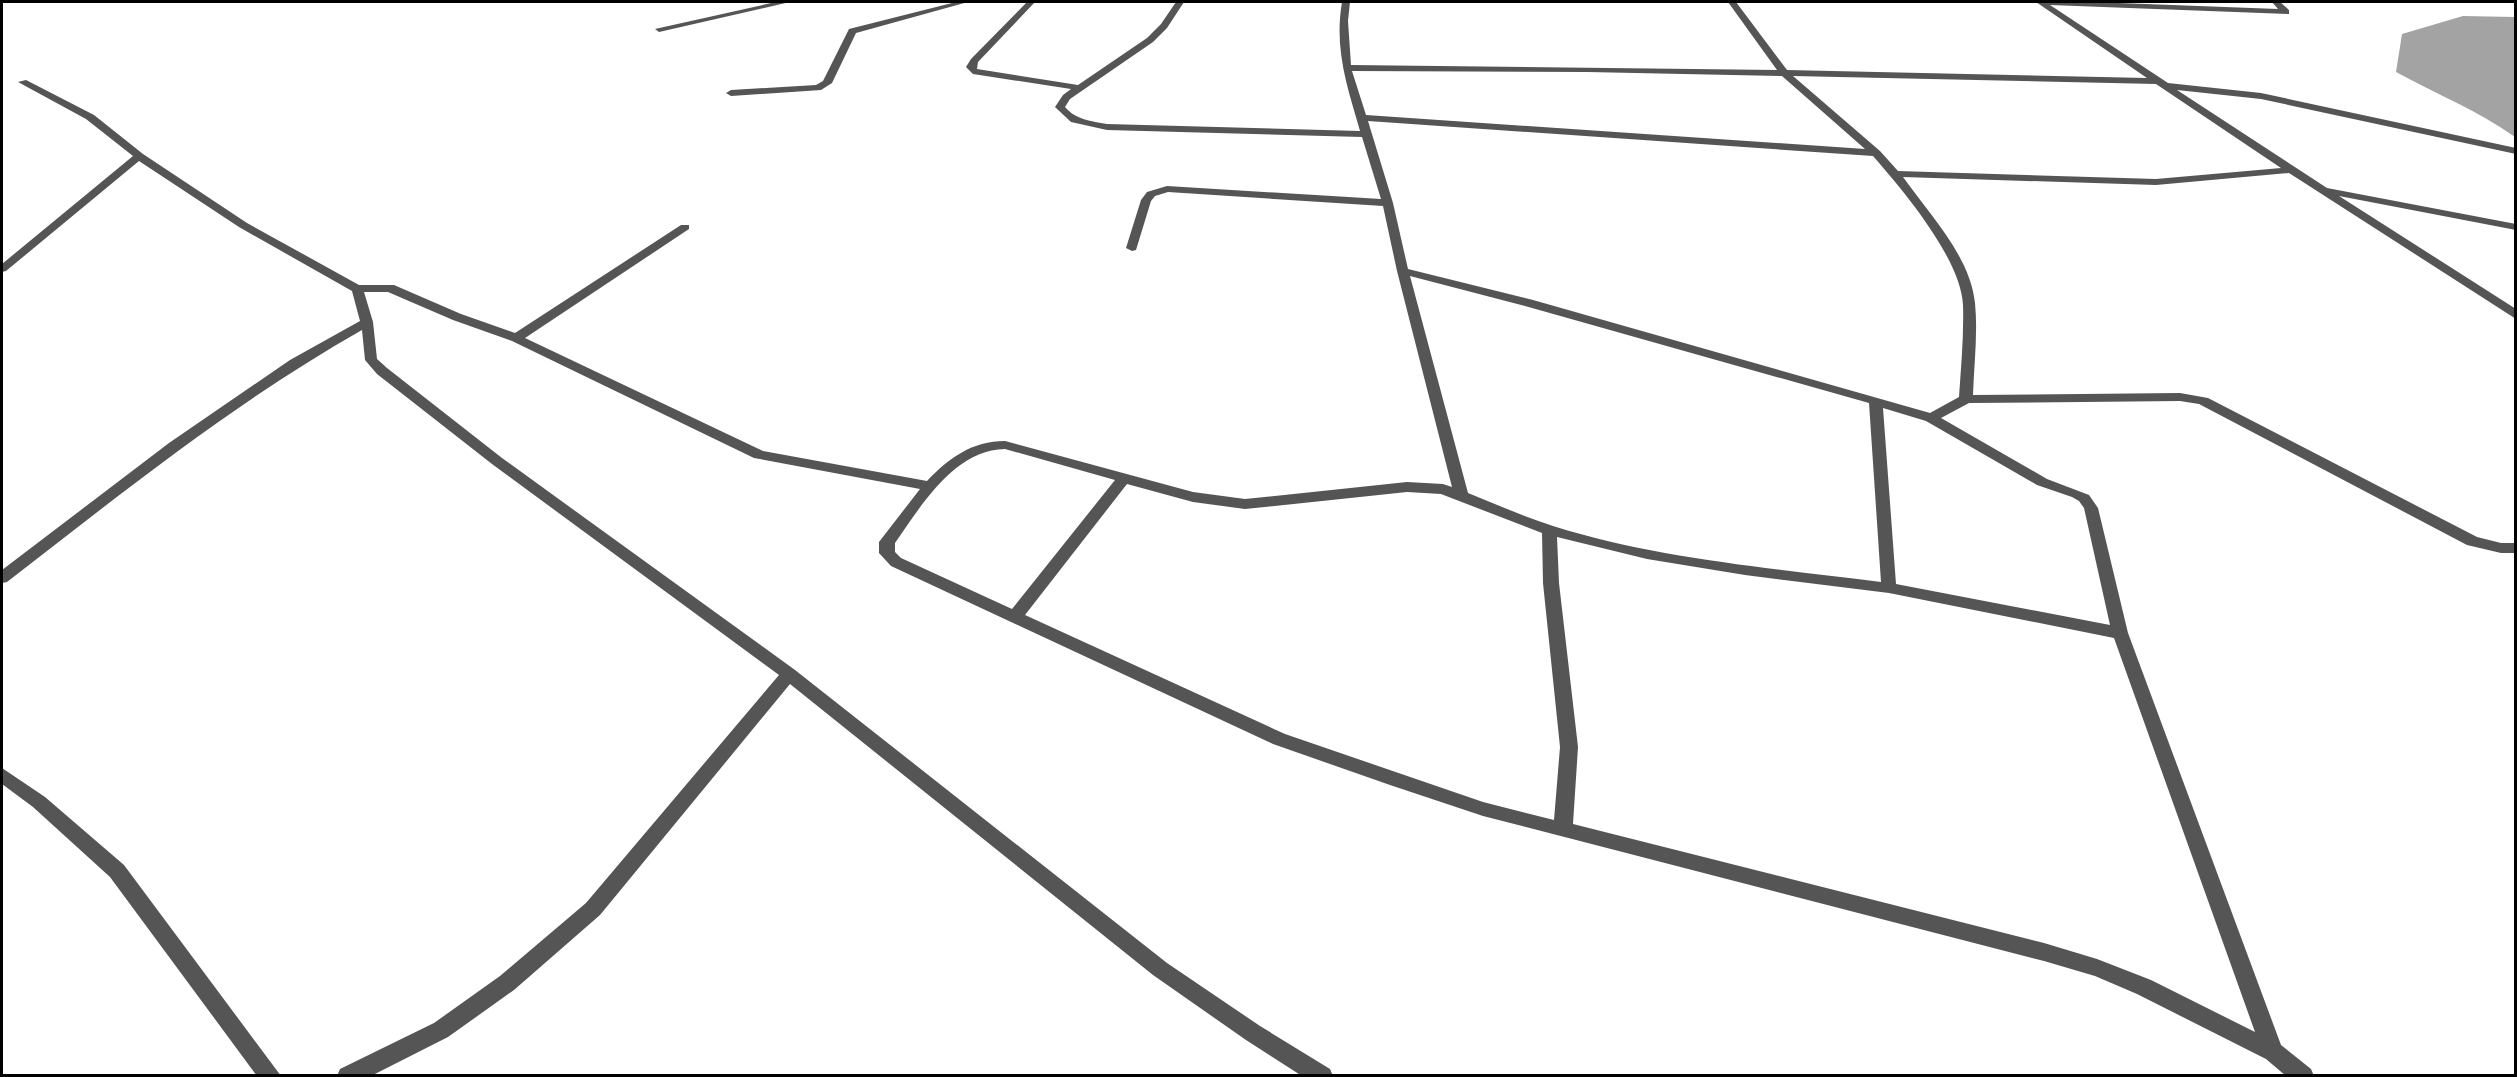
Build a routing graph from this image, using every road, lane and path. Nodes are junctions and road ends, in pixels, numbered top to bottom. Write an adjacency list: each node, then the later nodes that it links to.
1 (786, 2): 9 (street)
2 (964, 2): 15 (street)
3 (1031, 2): 14 (street)
4 (1180, 2): 14 (street)
5 (1346, 2): 10 (street)
6 (1732, 2): 11 (street)
7 (2041, 2): 8 (street); 13 (street)
8 (2276, 2)
9 (658, 29)
10 (1346, 68): 11 (street); 16 (street)
11 (1785, 74): 13 (street); 19 (street)
12 (23, 82): 20 (street)
13 (2162, 84): 18 (street); 21 (street)
14 (1080, 88): 17 (street)
15 (731, 93)
16 (1363, 118): 17 (street); 19 (street)
17 (1367, 134): 24 (street)
18 (2516, 151)
19 (1876, 153): 22 (street)
20 (139, 156): 28 (street); 30 (street)
21 (2291, 170): 22 (street); 23 (street)
22 (1895, 174): 34 (street)
23 (2320, 189): 26 (street); 31 (street)
24 (1388, 203): 27 (street); 29 (street)
25 (686, 227): 33 (street)
26 (2516, 227)
27 (1132, 248)
28 (2, 269)
29 (1403, 271): 35 (street); 39 (street)
30 (357, 290): 32 (street); 33 (street)
31 (2516, 315)
32 (367, 322): 42 (street); 46 (street)
33 (516, 338): 38 (street)
34 (1966, 399): 36 (street); 41 (street)
35 (1876, 401): 36 (street); 43 (street)
36 (1931, 418): 45 (street)
37 (1125, 477): 38 (street); 39 (street); 44 (street)
38 (930, 486): 44 (street)
39 (1461, 495): 40 (street)
40 (1549, 530): 43 (street); 48 (street)
41 (2516, 548)
42 (2, 578)
43 (1889, 588): 45 (street)
44 (1015, 617): 48 (street)
45 (2120, 633): 49 (street)
46 (789, 674): 51 (street); 52 (street)
47 (2, 775): 50 (street)
48 (1563, 829): 49 (street)
49 (2274, 1052): 53 (street)
50 (270, 1076)
51 (348, 1076)
52 (1322, 1076)
53 (2303, 1076)

